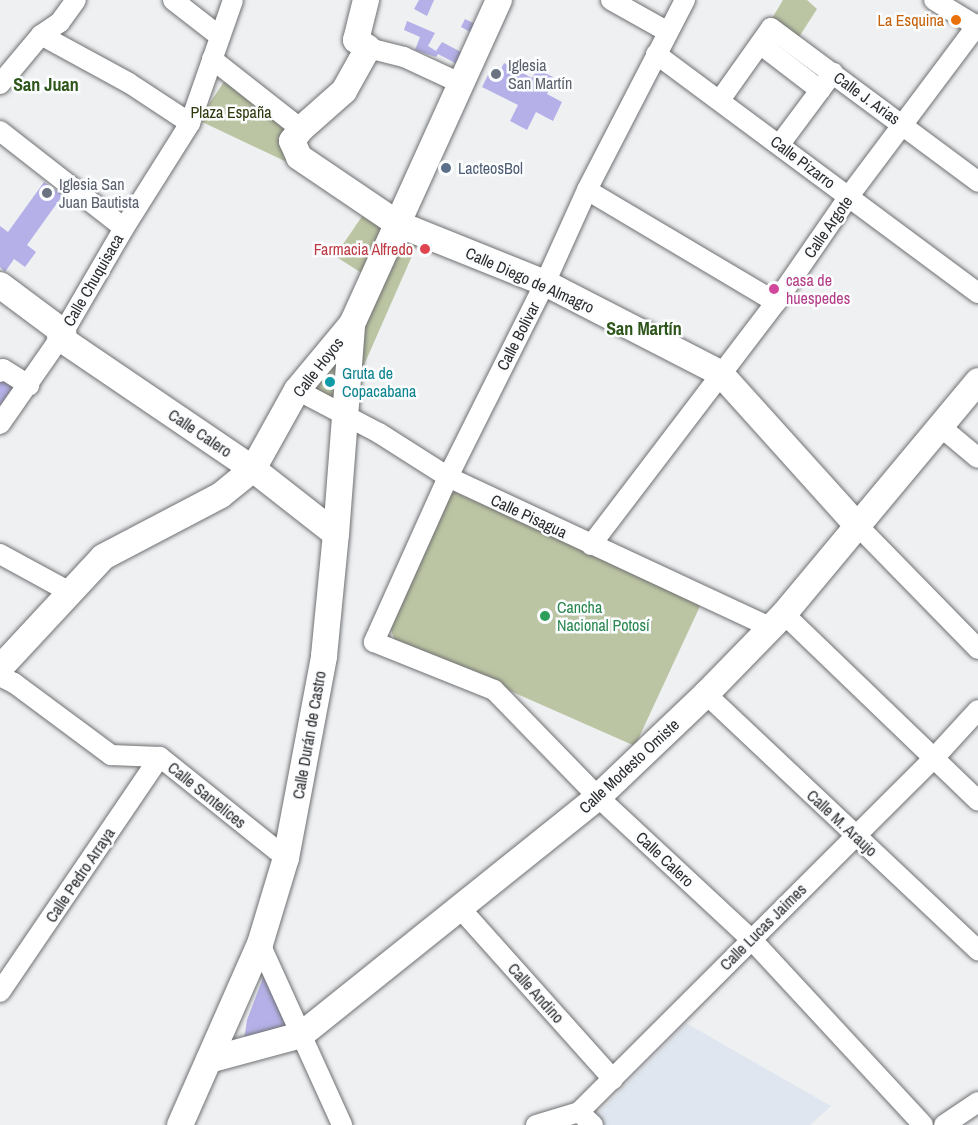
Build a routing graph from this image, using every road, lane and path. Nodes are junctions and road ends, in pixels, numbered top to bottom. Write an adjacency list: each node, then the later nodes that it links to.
1 (76, 0): 11 (street)
2 (173, 0): 12 (street)
3 (233, 0): 12 (street, Calle Chuquisaca)
4 (366, 0): 14 (main road)
5 (499, 0): 19 (main road, Calle Hoyos)
6 (611, 0): 10 (street)
7 (685, 0): 10 (street, Calle Bolivar)
8 (934, 0): 9 (street)
9 (978, 26): 23 (street, Calle Argote)
10 (668, 32): 15 (street, Calle Bolivar)
11 (41, 35): 18 (street); 22 (street)
12 (219, 36): 16 (street, Calle Chuquisaca)
13 (760, 44): 17 (street, Calle J. Arias); 20 (street, Calle J. Arias); 21 (street, Calle J. Arias)
14 (368, 48): 19 (street); 24 (main road)
15 (656, 54): 21 (street, Calle Pizarro); 28 (street, Calle Bolivar)
16 (212, 58): 22 (street, Calle Chuquisaca); 24 (street)
17 (833, 73): 20 (street); 23 (street, Calle J. Arias)
18 (0, 84)
19 (462, 84): 30 (main road, Calle Hoyos)
20 (820, 90): 26 (street)
21 (720, 100): 26 (street, Calle Pizarro)
22 (190, 123): 31 (street, Calle Chuquisaca)
23 (902, 124): 27 (street, Calle J. Arias); 29 (street, Calle Argote)
24 (301, 129): 30 (main road, Calle Diego de Almagro)
25 (0, 132): 31 (street)
26 (780, 144): 29 (street, Calle Pizarro)
27 (978, 182)
28 (587, 190): 32 (street, Calle Bolivar); 35 (street)
29 (849, 196): 34 (street, Calle Pizarro); 35 (street, Calle Argote)
30 (398, 224): 32 (main road, Calle Diego de Almagro); 36 (main road, Calle Hoyos)
31 (124, 228): 37 (street, Calle Chuquisaca)
32 (545, 283): 39 (main road, Calle Diego de Almagro); 48 (street, Calle Bolivar)
33 (0, 285): 37 (main road, Calle Calero)
34 (978, 293)
35 (776, 302): 39 (street, Calle Argote)
36 (352, 324): 42 (main road, Calle Hoyos); 43 (main road, Calle Durán de Castro)
37 (62, 335): 41 (street, Calle Chuquisaca); 47 (main road, Calle Calero)
38 (0, 372): 41 (street)
39 (720, 373): 49 (main road, Calle Diego de Almagro); 51 (street, Calle Argote)
40 (978, 381): 45 (main road, Calle Modesto Omiste)
41 (28, 385): 44 (street, Calle Chuquisaca)
42 (297, 390): 43 (street, Calle Pisagua); 47 (main road, Calle Hoyos)
43 (343, 413): 48 (street, Calle Pisagua); 50 (main road, Calle Durán de Castro)
44 (0, 424)
45 (941, 427): 46 (street); 49 (main road, Calle Modesto Omiste)
46 (978, 458)
47 (253, 469): 50 (main road, Calle Calero); 53 (main road, Calle Hoyos)
48 (448, 477): 51 (street, Calle Pisagua); 55 (street, Calle Bolivar)
49 (858, 526): 54 (main road, Calle Modesto Omiste); 56 (street, Calle Diego de Almagro)
50 (336, 534): 66 (main road, Calle Durán de Castro)
51 (591, 545): 54 (street, Calle Pisagua)
52 (0, 554): 53 (street)
53 (68, 591): 57 (main road, Calle Hoyos)
54 (777, 620): 59 (main road, Calle Modesto Omiste); 62 (street, Calle Pisagua)
55 (374, 642): 63 (street, Calle Calero)
56 (978, 649)
57 (0, 668)
58 (0, 676): 61 (street, Calle Santelices)
59 (706, 694): 63 (main road, Calle Modesto Omiste); 65 (street, Calle M. Araujo)
60 (978, 710): 62 (street, Calle Lucas Jaimes)
61 (160, 757): 66 (street, Calle Santelices); 71 (street, Calle Pedro Arraya)
62 (934, 758): 64 (street, Calle Pisagua); 65 (street, Calle Lucas Jaimes)
63 (598, 797): 67 (main road, Calle Modesto Omiste); 68 (street, Calle Calero)
64 (978, 801)
65 (856, 836): 68 (street, Calle Lucas Jaimes); 70 (street, Calle M. Araujo)
66 (286, 858): 69 (main road, Calle Durán de Castro)
67 (459, 907): 72 (main road, Calle Modesto Omiste); 74 (street, Calle Andino)
68 (751, 939): 74 (street, Calle Lucas Jaimes); 80 (street, Calle Calero)
69 (260, 944): 72 (street); 73 (main road, Calle Durán de Castro)
70 (978, 950)
71 (0, 992)
72 (301, 1035): 73 (main road, Calle Modesto Omiste); 78 (street)
73 (209, 1060): 77 (main road, Calle Durán de Castro)
74 (613, 1079): 76 (street, Calle Lucas Jaimes)
75 (978, 1102): 81 (street)
76 (586, 1118): 79 (street, Calle Lucas Jaimes)
77 (180, 1125)
78 (342, 1125)
79 (536, 1125)
80 (923, 1125)
81 (944, 1125)

